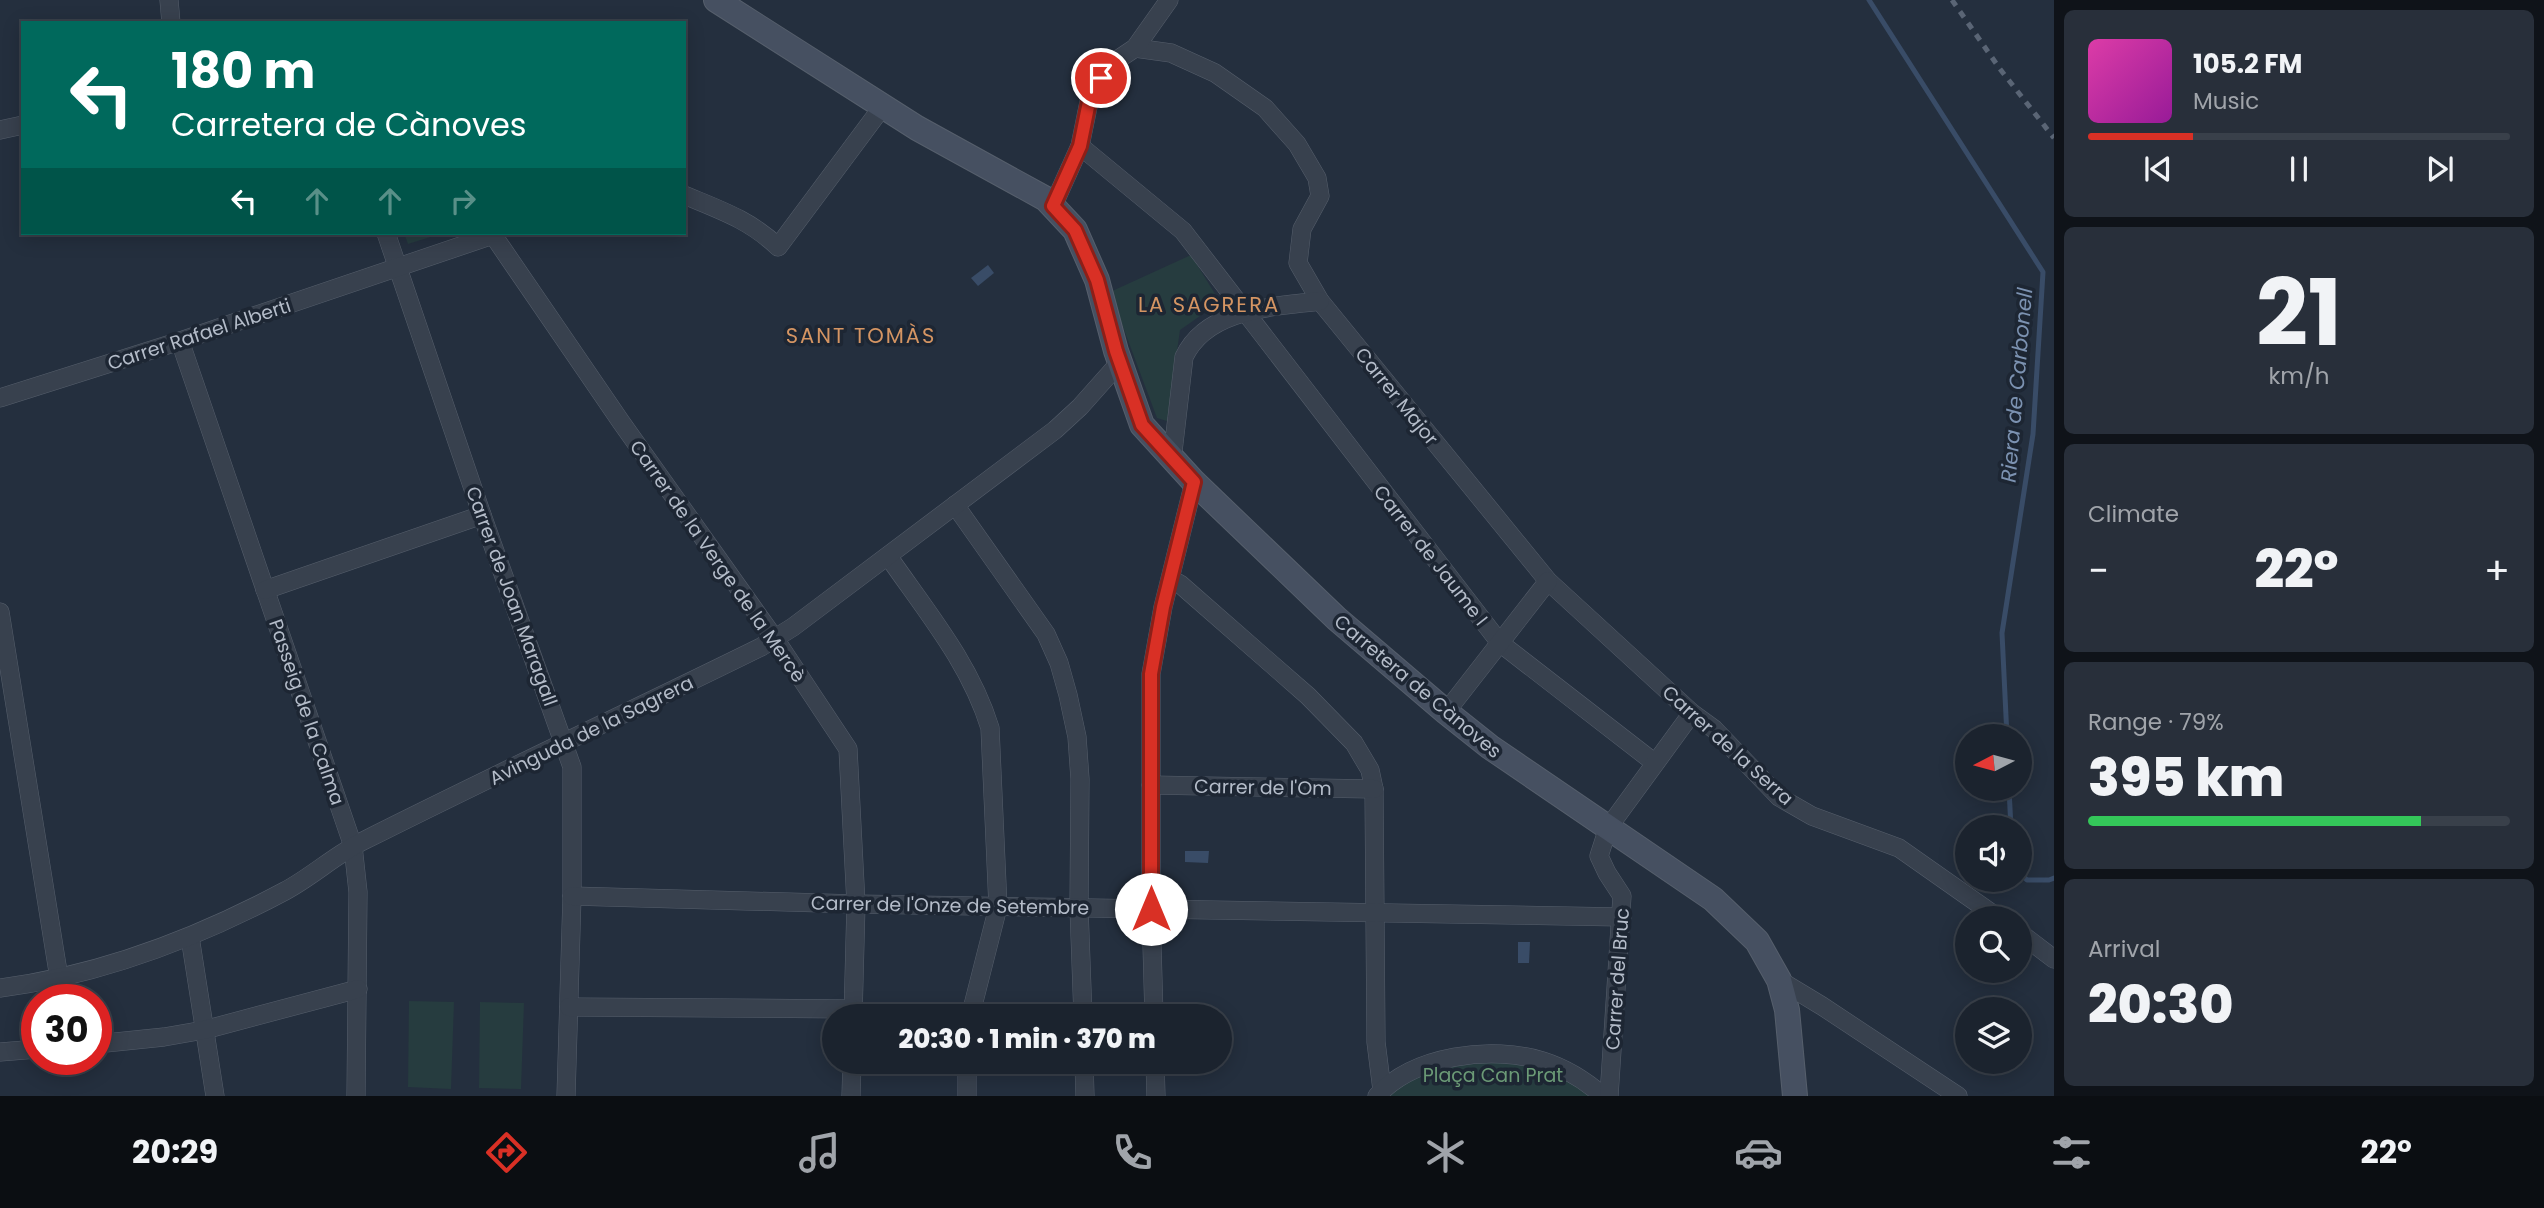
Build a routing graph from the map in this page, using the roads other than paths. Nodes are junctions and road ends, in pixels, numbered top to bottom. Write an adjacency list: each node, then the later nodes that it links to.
1 (169, 0): 4 (street)
2 (716, 0): 6 (street, Carretera de Cànoves)
3 (1169, 0): 5 (street)
4 (171, 21)
5 (1135, 48): 9 (street); 14 (street, Carrer Major)
6 (883, 106): 10 (street); 11 (street, Carretera de Cànoves)
7 (21, 125): 8 (street)
8 (0, 130)
9 (1080, 146): 11 (street); 15 (street, Carrer de Jaume I)
10 (686, 196)
11 (1053, 206): 17 (street, Carretera de Cànoves)
12 (387, 235): 13 (street, Carrer de Joan Maragall)
13 (397, 268): 16 (street, Carrer Rafael Alberti); 22 (street, Carrer de Joan Maragall); 28 (street, Carrer de la Verge de la Mercè)
14 (1320, 301): 15 (street); 25 (street, Carrer Major)
15 (1243, 311): 19 (street); 29 (street, Carrer de Jaume I)
16 (180, 341): 18 (street, Carrer Rafael Alberti); 26 (street, Passeig de la Calma)
17 (1120, 362): 19 (street, Carretera de Cànoves); 21 (street, Avinguda de la Sagrera)
18 (0, 398)
19 (1172, 460): 20 (street, Carretera de Cànoves)
20 (1194, 482): 24 (street); 30 (street, Carretera de Cànoves)
21 (955, 505): 23 (street, Avinguda de la Sagrera); 42 (street)
22 (482, 515): 26 (street); 32 (street, Carrer de Joan Maragall)
23 (888, 556): 28 (street, Avinguda de la Sagrera); 40 (street)
24 (1171, 579): 34 (street); 35 (street)
25 (1548, 581): 29 (street); 31 (street, Carrer de la Serra)
26 (265, 590): 37 (street, Passeig de la Calma)
27 (0, 612): 49 (street)
28 (775, 639): 32 (street, Avinguda de la Sagrera); 39 (street, Carrer de la Verge de la Mercè)
29 (1500, 643): 30 (street); 33 (street, Carrer de Jaume I)
30 (1446, 712): 36 (street, Carretera de Cànoves)
31 (1692, 713): 33 (street); 41 (street, Carrer de la Serra)
32 (565, 744): 37 (street, Avinguda de la Sagrera); 38 (street, Carrer de Joan Maragall)
33 (1656, 763): 36 (street)
34 (1151, 785): 35 (street, Carrer de l'Om); 43 (street)
35 (1374, 789): 44 (street)
36 (1608, 828): 45 (street, Carrer del Bruc); 50 (street, Carretera de Cànoves)
37 (353, 846): 46 (street, Avinguda de la Sagrera); 52 (street, Passeig de la Calma)
38 (572, 896): 39 (street, Carrer de l'Onze de Setembre); 57 (street, Carrer de Joan Maragall)
39 (856, 904): 40 (street, Carrer de l'Onze de Setembre); 53 (street, Carrer de la Verge de la Mercè)
40 (998, 906): 42 (street, Carrer de l'Onze de Setembre); 54 (street)
41 (1982, 906)
42 (1079, 908): 43 (street, Carrer de l'Onze de Setembre); 55 (street)
43 (1151, 909): 44 (street, Carrer de l'Onze de Setembre); 56 (street)
44 (1374, 914): 45 (street, Carrer de l'Onze de Setembre); 67 (street)
45 (1622, 917): 76 (street, Carrer del Bruc)
46 (190, 937): 49 (street, Avinguda de la Sagrera); 59 (street)
47 (2032, 942): 48 (street)
48 (2054, 959)
49 (59, 978): 51 (street, Avinguda de la Sagrera)
50 (1779, 980): 77 (street, Carretera de Cànoves); 78 (street)
51 (0, 988)
52 (358, 989): 59 (street); 69 (street, Passeig de la Calma)
53 (853, 1004)
54 (973, 1004)
55 (1083, 1004)
56 (1154, 1004)
57 (569, 1007): 58 (street); 70 (street, Carrer de Joan Maragall)
58 (822, 1012)
59 (204, 1030): 60 (street); 68 (street)
60 (112, 1042)
61 (21, 1050): 62 (street)
62 (0, 1052)
63 (852, 1074): 71 (street)
64 (967, 1074): 72 (street)
65 (1084, 1074): 73 (street)
66 (1155, 1074): 74 (street)
67 (1380, 1093): 75 (street)
68 (215, 1096)
69 (356, 1096)
70 (566, 1096)
71 (851, 1096)
72 (967, 1096)
73 (1085, 1096)
74 (1156, 1096)
75 (1603, 1096)
76 (1609, 1096)
77 (1795, 1096)
78 (1958, 1096)

